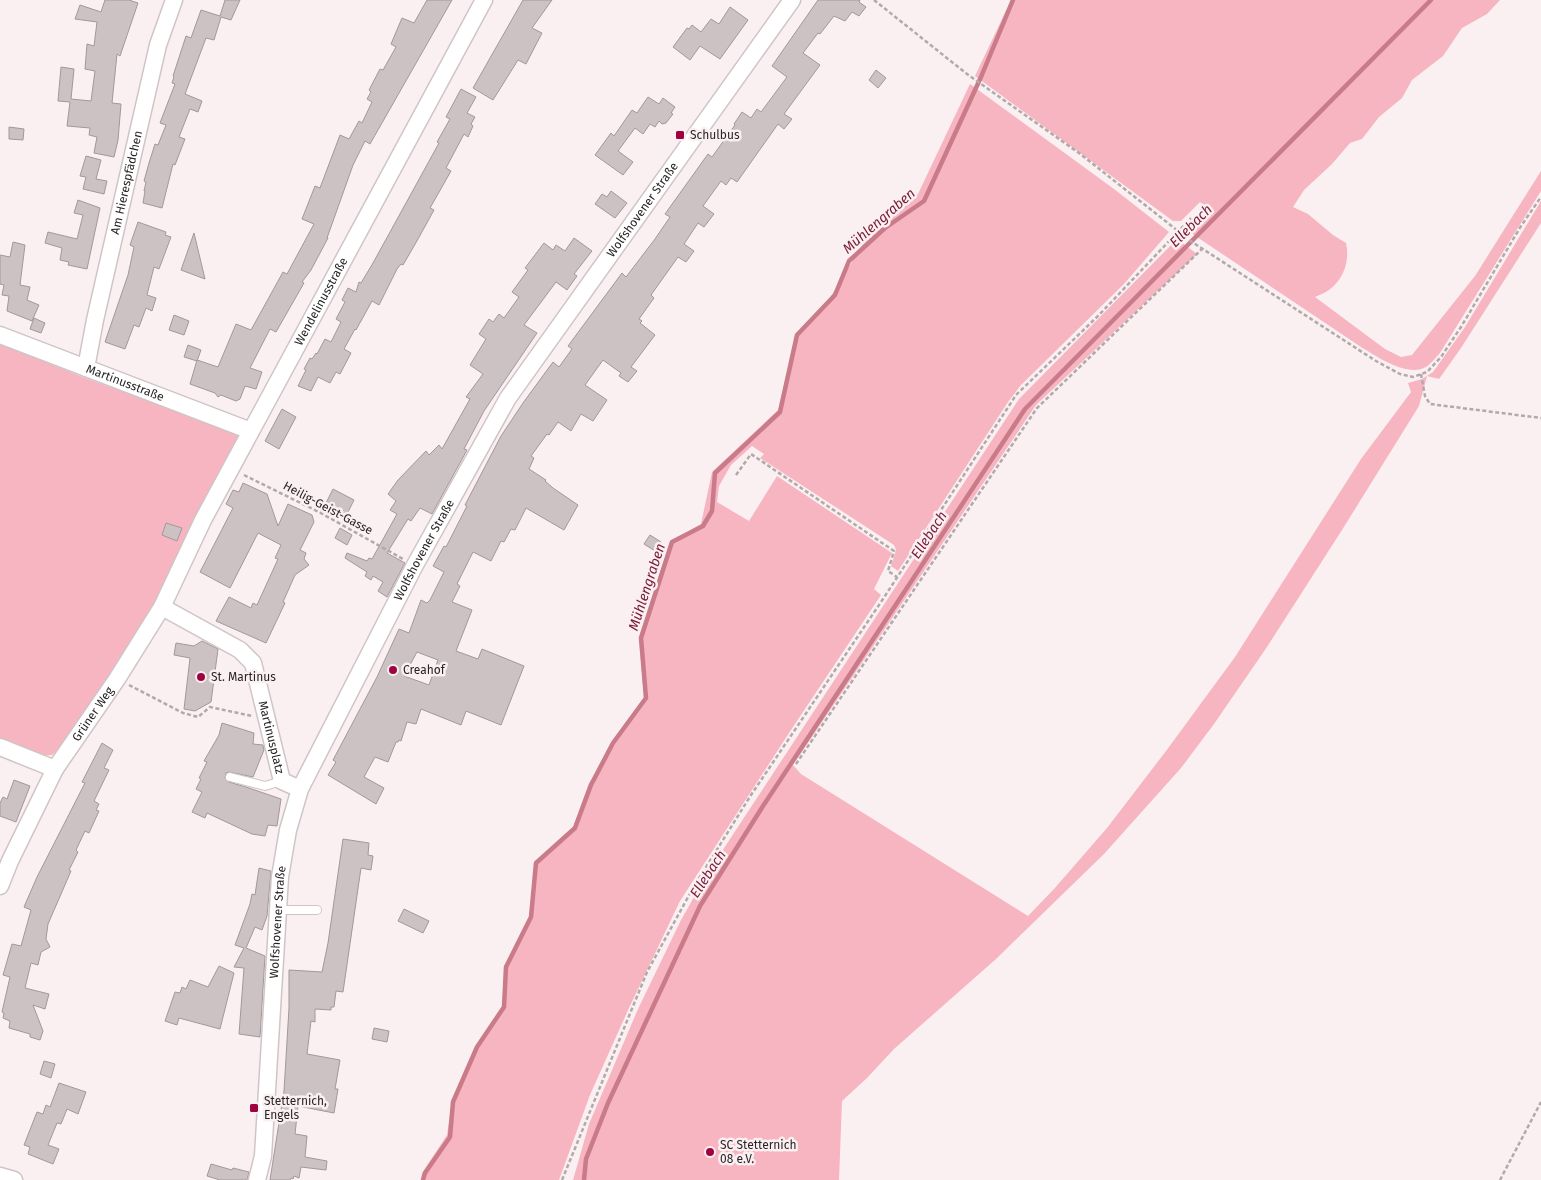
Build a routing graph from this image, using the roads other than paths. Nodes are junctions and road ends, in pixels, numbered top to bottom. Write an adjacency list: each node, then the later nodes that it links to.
1 (174, 0): 5 (street, Am Hierespfädchen)
2 (484, 0): 6 (street, Wendelinusstraße)
3 (792, 0): 12 (street, Wolfshovener Straße)
4 (0, 334): 5 (street, Martinusstraße)
5 (86, 368): 6 (street, Martinusstraße)
6 (251, 431): 7 (street, Wendelinusstraße)
7 (162, 607): 9 (street, Grüner Weg); 11 (street, Martinusplatz)
8 (0, 747): 9 (street)
9 (54, 769): 13 (street, Grüner Weg)
10 (230, 777): 11 (lane)
11 (282, 781): 12 (street, Martinusplatz)
12 (300, 789): 14 (street, Wolfshovener Straße)
13 (0, 886)
14 (278, 910): 15 (lane); 18 (street, Wolfshovener Straße)
15 (317, 910)
16 (0, 1176): 17 (street)
17 (14, 1180)
18 (257, 1180)

